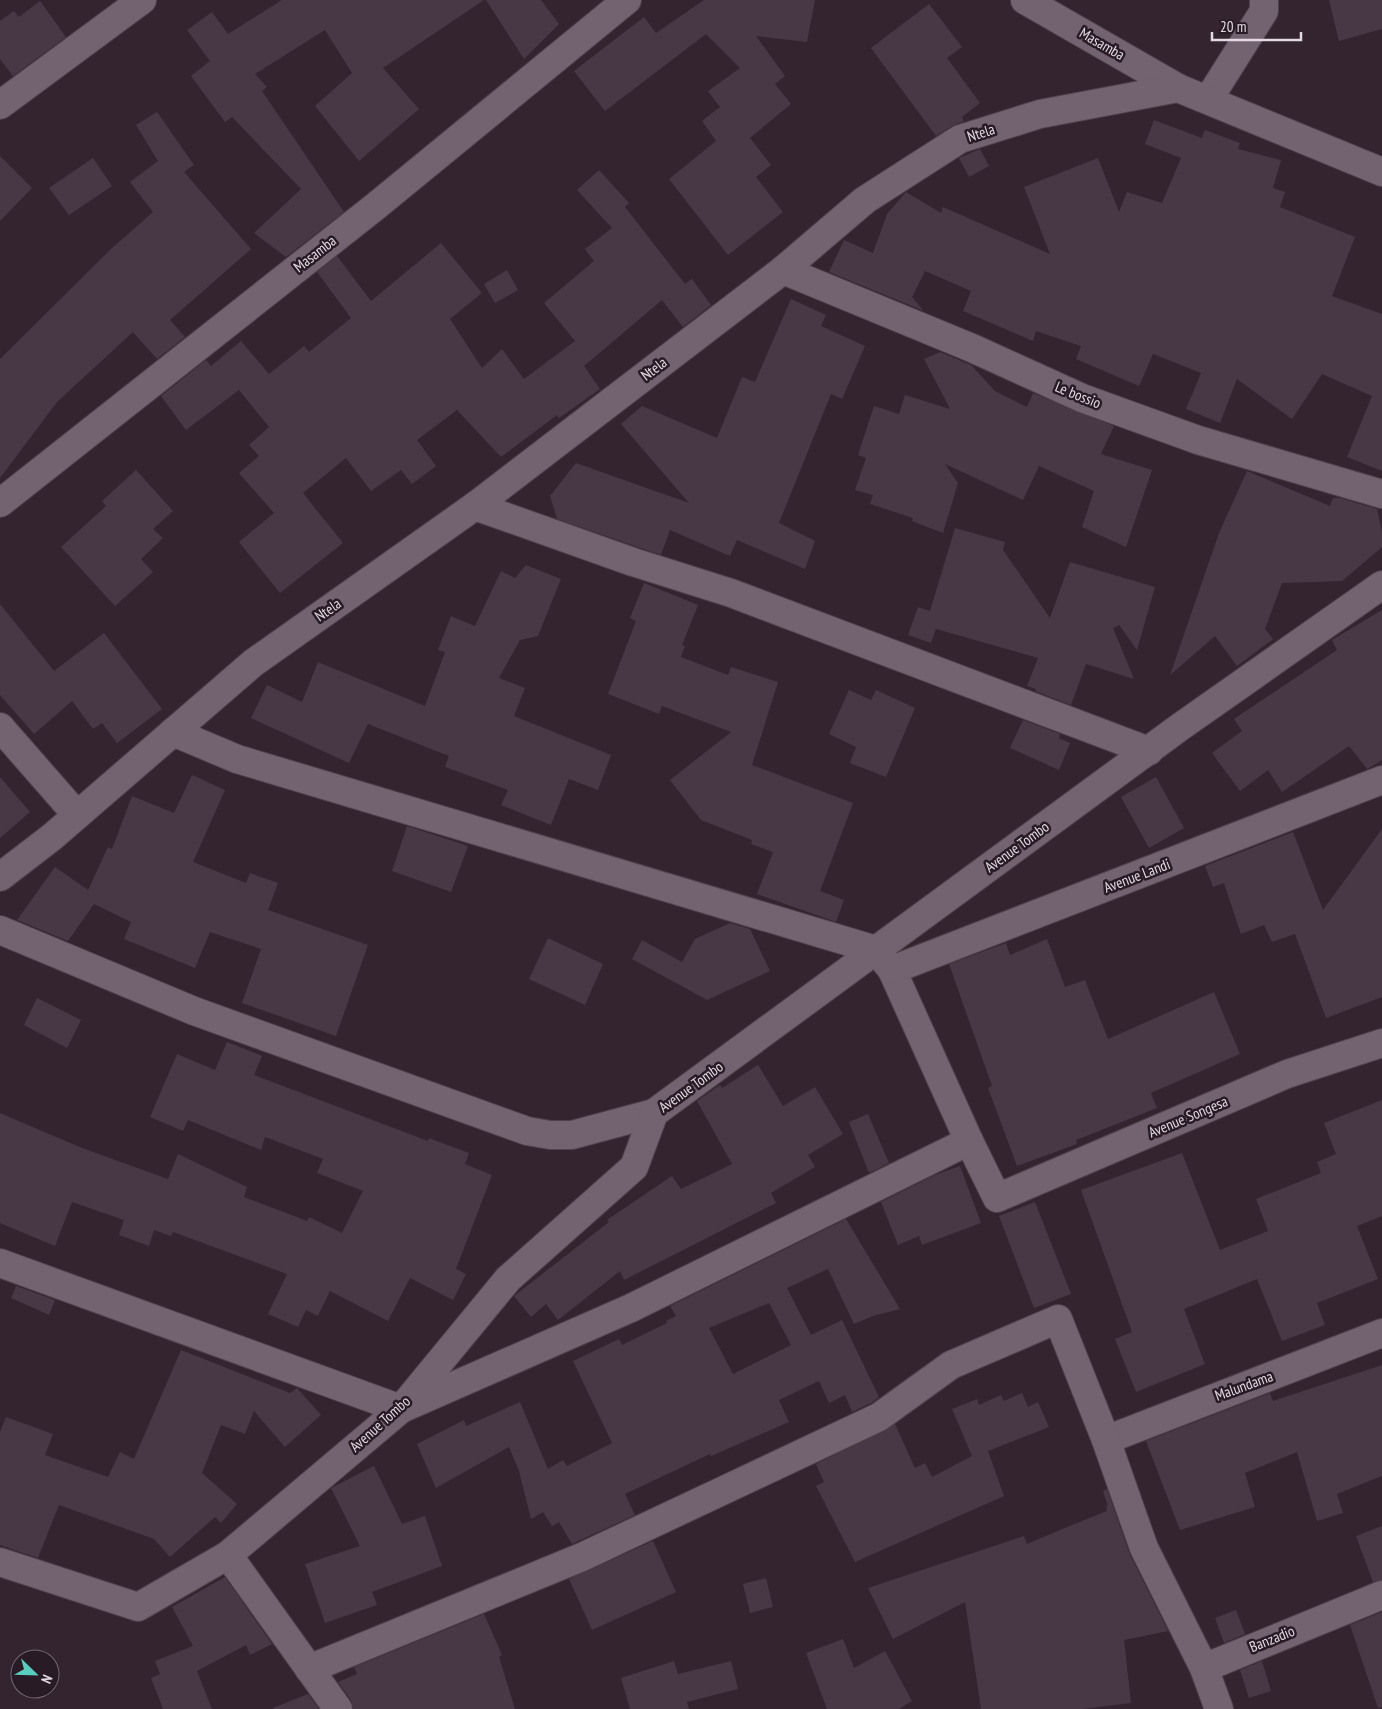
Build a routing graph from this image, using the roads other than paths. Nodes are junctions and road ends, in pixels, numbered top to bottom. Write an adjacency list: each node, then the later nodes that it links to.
1 (142, 0): 7 (street)
2 (627, 0): 11 (street, Masamba)
3 (1025, 0): 5 (street, Masamba)
4 (1264, 0): 6 (street)
5 (1178, 88): 6 (street); 9 (street, Ntela)
6 (1208, 100): 8 (street)
7 (0, 105)
8 (1382, 172)
9 (783, 270): 10 (street, Le bossio); 12 (street, Ntela)
10 (1382, 494)
11 (0, 503)
12 (475, 506): 15 (street, Ntela); 16 (street)
13 (1382, 585): 16 (street, Avenue Tombo)
14 (0, 727): 18 (street)
15 (173, 732): 18 (street, Ntela); 21 (street)
16 (1149, 751): 21 (street, Avenue Tombo)
17 (1382, 780): 21 (street, Avenue Landi)
18 (77, 815): 19 (street, Ntela)
19 (0, 877)
20 (0, 930): 23 (street)
21 (884, 960): 23 (street, Avenue Tombo); 24 (street)
22 (1382, 1043): 24 (street, Avenue Songesa)
23 (654, 1114): 27 (street, Avenue Tombo)
24 (968, 1141): 27 (street)
25 (0, 1263): 27 (street)
26 (1382, 1333): 28 (street, Malundama)
27 (400, 1409): 29 (street, Avenue Tombo)
28 (1106, 1440): 32 (street); 33 (street)
29 (228, 1555): 30 (street, Avenue Tombo); 33 (street)
30 (0, 1562)
31 (1382, 1595): 32 (street, Banzadio)
32 (1204, 1668): 35 (street)
33 (308, 1669): 34 (street)
34 (338, 1709)
35 (1219, 1709)

